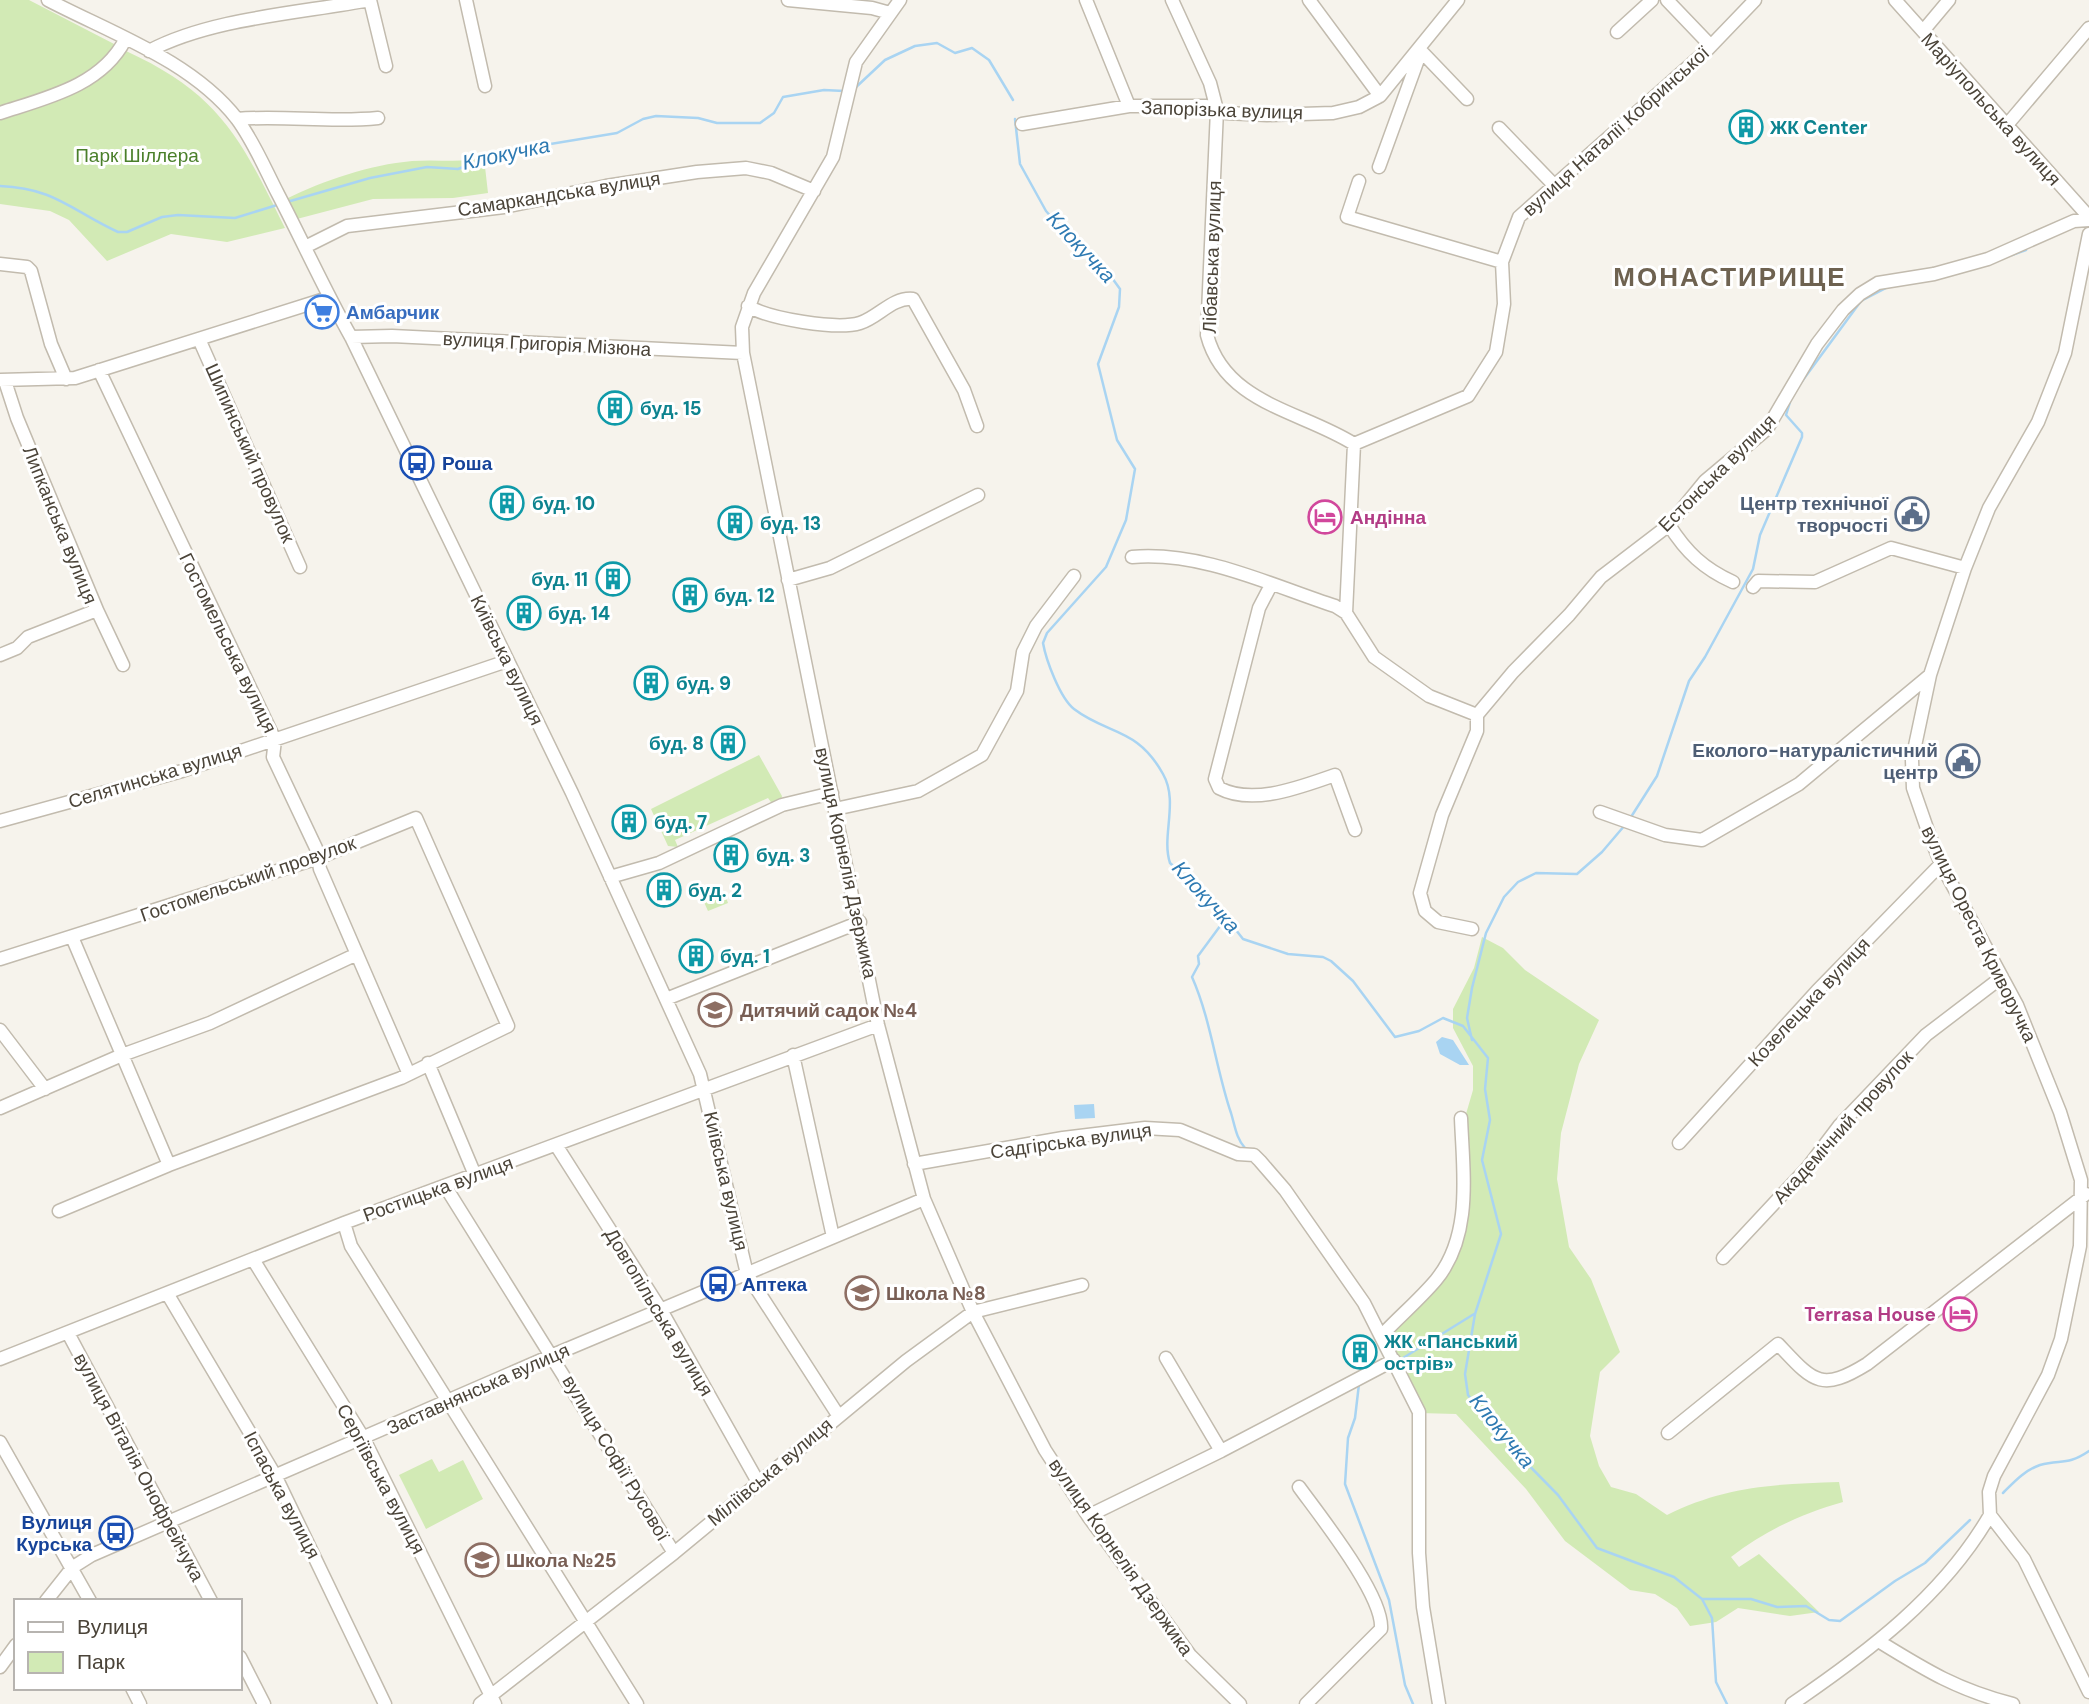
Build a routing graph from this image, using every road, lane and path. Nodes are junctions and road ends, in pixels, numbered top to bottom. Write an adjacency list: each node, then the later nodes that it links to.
1 (48, 0): 20 (street, Київська вулиця)
2 (370, 0): 15 (street); 24 (street)
3 (466, 0): 25 (street)
4 (788, 0): 16 (street)
5 (900, 0): 16 (street)
6 (1086, 0): 28 (street)
7 (1172, 0): 29 (street, Лібавська вулиця)
8 (1309, 0): 26 (street)
9 (1458, 0): 22 (street, Запорізька вулиця)
10 (1652, 0): 19 (street)
11 (1667, 0): 21 (street)
12 (1755, 0): 21 (street, вулиця Наталії Кобринської)
13 (1895, 0): 18 (street, Маріупольська вулиця)
14 (1949, 0): 18 (street)
15 (331, 4): 23 (street)
16 (890, 13): 39 (street, вулиця Корнелія Дзержика)
17 (2089, 28): 34 (street)
18 (1923, 32): 34 (street, Маріупольська вулиця)
19 (1617, 33)
20 (125, 40): 23 (street, Київська вулиця); 30 (street)
21 (1711, 46): 38 (street, вулиця Наталії Кобринської)
22 (1420, 50): 26 (street, Запорізька вулиця); 27 (street); 36 (street)
23 (149, 51): 32 (street, Київська вулиця)
24 (386, 66)
25 (485, 86)
26 (1380, 96): 29 (street, Запорізька вулиця)
27 (1467, 99)
28 (1129, 106): 29 (street, Запорізька вулиця); 33 (street, Запорізька вулиця)
29 (1217, 110): 54 (street, Лібавська вулиця)
30 (0, 113)
31 (378, 118): 32 (street)
32 (237, 119): 42 (street, Київська вулиця)
33 (1022, 124)
34 (2007, 126): 40 (street, Маріупольська вулиця)
35 (1499, 128): 38 (street)
36 (1379, 167)
37 (1359, 181): 43 (street)
38 (1553, 184): 43 (street, вулиця Наталії Кобринської)
39 (814, 191): 42 (street, Самаркандська вулиця); 46 (street, вулиця Корнелія Дзержика)
40 (2089, 219): 56 (street, Естонська вулиця)
41 (2089, 234): 59 (street, вулиця Ореста Криворучка)
42 (305, 247): 45 (street, Київська вулиця)
43 (1502, 262): 54 (street, вулиця Наталії Кобринської)
44 (0, 264): 51 (street)
45 (328, 298): 47 (street, Київська вулиця); 48 (street)
46 (748, 306): 49 (street, вулиця Корнелія Дзержика); 53 (street)
47 (351, 337): 49 (street, вулиця Григорія Мізюна); 68 (street, Київська вулиця)
48 (199, 339): 50 (street); 58 (street, Шипинський провулок)
49 (743, 353): 61 (street, вулиця Корнелія Дзержика)
50 (99, 370): 51 (street); 72 (street, Гостомельська вулиця)
51 (66, 379): 52 (street)
52 (3, 380): 65 (street, Липканська вулиця)
53 (977, 426)
54 (1354, 444): 66 (street)
55 (978, 495): 61 (street)
56 (1669, 526): 62 (street); 71 (street, Естонська вулиця)
57 (1132, 556): 63 (street)
58 (300, 568)
59 (1965, 568): 64 (street); 70 (street, вулиця Ореста Криворучка)
60 (1074, 576): 74 (street)
61 (788, 580): 73 (street, вулиця Корнелія Дзержика)
62 (1733, 582)
63 (1272, 586): 66 (street); 77 (street)
64 (1753, 587)
65 (97, 610): 67 (street, Липканська вулиця); 69 (street)
66 (1346, 613): 71 (street)
67 (0, 655)
68 (507, 661): 72 (street, Селятинська вулиця); 80 (street, Київська вулиця)
69 (123, 665)
70 (1930, 675): 75 (street); 79 (street, вулиця Ореста Криворучка)
71 (1477, 715): 82 (street)
72 (275, 740): 76 (street, Селятинська вулиця); 78 (street, Гостомельська вулиця)
73 (832, 793): 74 (street, вулиця Корнелія Дзержика); 80 (street)
74 (835, 809): 81 (street, вулиця Корнелія Дзержика)
75 (1600, 812)
76 (0, 821)
77 (1355, 830)
78 (318, 858): 83 (street, Гостомельський провулок); 84 (street, Гостомельська вулиця); 92 (street, Гостомельський провулок)
79 (1941, 864): 86 (street, вулиця Ореста Криворучка); 98 (street, Козелецька вулиця)
80 (610, 877): 87 (street, Київська вулиця)
81 (860, 922): 87 (street); 88 (street, вулиця Корнелія Дзержика)
82 (1472, 929)
83 (72, 937): 85 (street, Гостомельський провулок); 90 (street)
84 (357, 954): 90 (street); 93 (street, Гостомельська вулиця)
85 (0, 959)
86 (2002, 978): 104 (street, вулиця Ореста Криворучка); 109 (street, Академічний провулок)
87 (666, 999): 94 (street, Київська вулиця)
88 (878, 1025): 91 (street, Ростицька вулиця); 100 (street, вулиця Корнелія Дзержика)
89 (0, 1030): 95 (street)
90 (122, 1055): 95 (street); 101 (street)
91 (793, 1055): 94 (street, Ростицька вулиця); 108 (street)
92 (428, 1063): 93 (street, Гостомельський провулок); 102 (street)
93 (408, 1072): 101 (street, Гостомельський провулок)
94 (705, 1088): 99 (street, Ростицька вулиця); 111 (street, Київська вулиця)
95 (46, 1089): 96 (street)
96 (0, 1108)
97 (1461, 1118): 117 (street)
98 (1679, 1143)
99 (556, 1145): 102 (street, Ростицька вулиця); 114 (street, Довгопільська вулиця)
100 (914, 1164): 105 (street, вулиця Корнелія Дзержика); 117 (street, Садгірська вулиця)
101 (169, 1165): 106 (street, Гостомельський провулок)
102 (475, 1175): 103 (street, Ростицька вулиця)
103 (445, 1186): 107 (street, Ростицька вулиця); 118 (street, вулиця Софії Русової)
104 (2085, 1194): 124 (street); 131 (street, вулиця Ореста Криворучка)
105 (925, 1199): 108 (street, Заставнянська вулиця); 115 (street, вулиця Корнелія Дзержика)
106 (58, 1211)
107 (344, 1223): 110 (street, Ростицька вулиця); 122 (street)
108 (833, 1237): 111 (street, Заставнянська вулиця)
109 (1723, 1258)
110 (254, 1261): 113 (street, Ростицька вулиця); 125 (street, Сергіївська вулиця)
111 (747, 1274): 114 (street, Заставнянська вулиця); 123 (street, Київська вулиця)
112 (1082, 1285): 115 (street, Міліївська вулиця)
113 (167, 1293): 116 (street, Ростицька вулиця); 128 (street, Іспаська вулиця)
114 (662, 1310): 118 (street, Заставнянська вулиця); 129 (street, Довгопільська вулиця)
115 (974, 1312): 123 (street, Міліївська вулиця); 132 (street, вулиця Корнелія Дзержика)
116 (68, 1332): 120 (street, Ростицька вулиця); 133 (street, вулиця Віталія Онофрейчука)
117 (1382, 1334): 121 (street, Садгірська вулиця)
118 (553, 1355): 122 (street, Заставнянська вулиця); 134 (street, вулиця Софії Русової)
119 (1166, 1357): 127 (street)
120 (0, 1359)
121 (1394, 1360): 127 (street); 153 (street, Садгірська вулиця)
122 (448, 1401): 125 (street, Заставнянська вулиця); 139 (street)
123 (838, 1415): 129 (street, Міліївська вулиця)
124 (1668, 1433)
125 (364, 1439): 128 (street, Заставнянська вулиця); 146 (street, Сергіївська вулиця)
126 (0, 1442): 135 (street)
127 (1221, 1451): 132 (street)
128 (275, 1475): 133 (street, Заставнянська вулиця); 148 (street, Іспаська вулиця)
129 (758, 1482): 134 (street, Міліївська вулиця)
130 (1299, 1487): 152 (street)
131 (1990, 1515): 140 (street); 144 (street)
132 (1088, 1516): 151 (street, вулиця Корнелія Дзержика)
133 (170, 1521): 135 (street, Заставнянська вулиця); 138 (street, вулиця Віталія Онофрейчука)
134 (674, 1553): 139 (street, Міліївська вулиця)
135 (73, 1567): 136 (street, Заставнянська вулиця); 137 (street)
136 (48, 1599)
137 (89, 1599)
138 (210, 1599)
139 (586, 1620): 146 (street, Міліївська вулиця); 150 (street)
140 (1880, 1642): 145 (street); 154 (street)
141 (14, 1648): 143 (street)
142 (242, 1661): 147 (street)
143 (0, 1667)
144 (2089, 1692)
145 (1970, 1699): 155 (street)
146 (493, 1700): 149 (street, Міліївська вулиця)
147 (264, 1704)
148 (385, 1704)
149 (480, 1704)
150 (637, 1704)
151 (1240, 1704)
152 (1306, 1704)
153 (1439, 1704)
154 (1792, 1704)
155 (2012, 1704)

